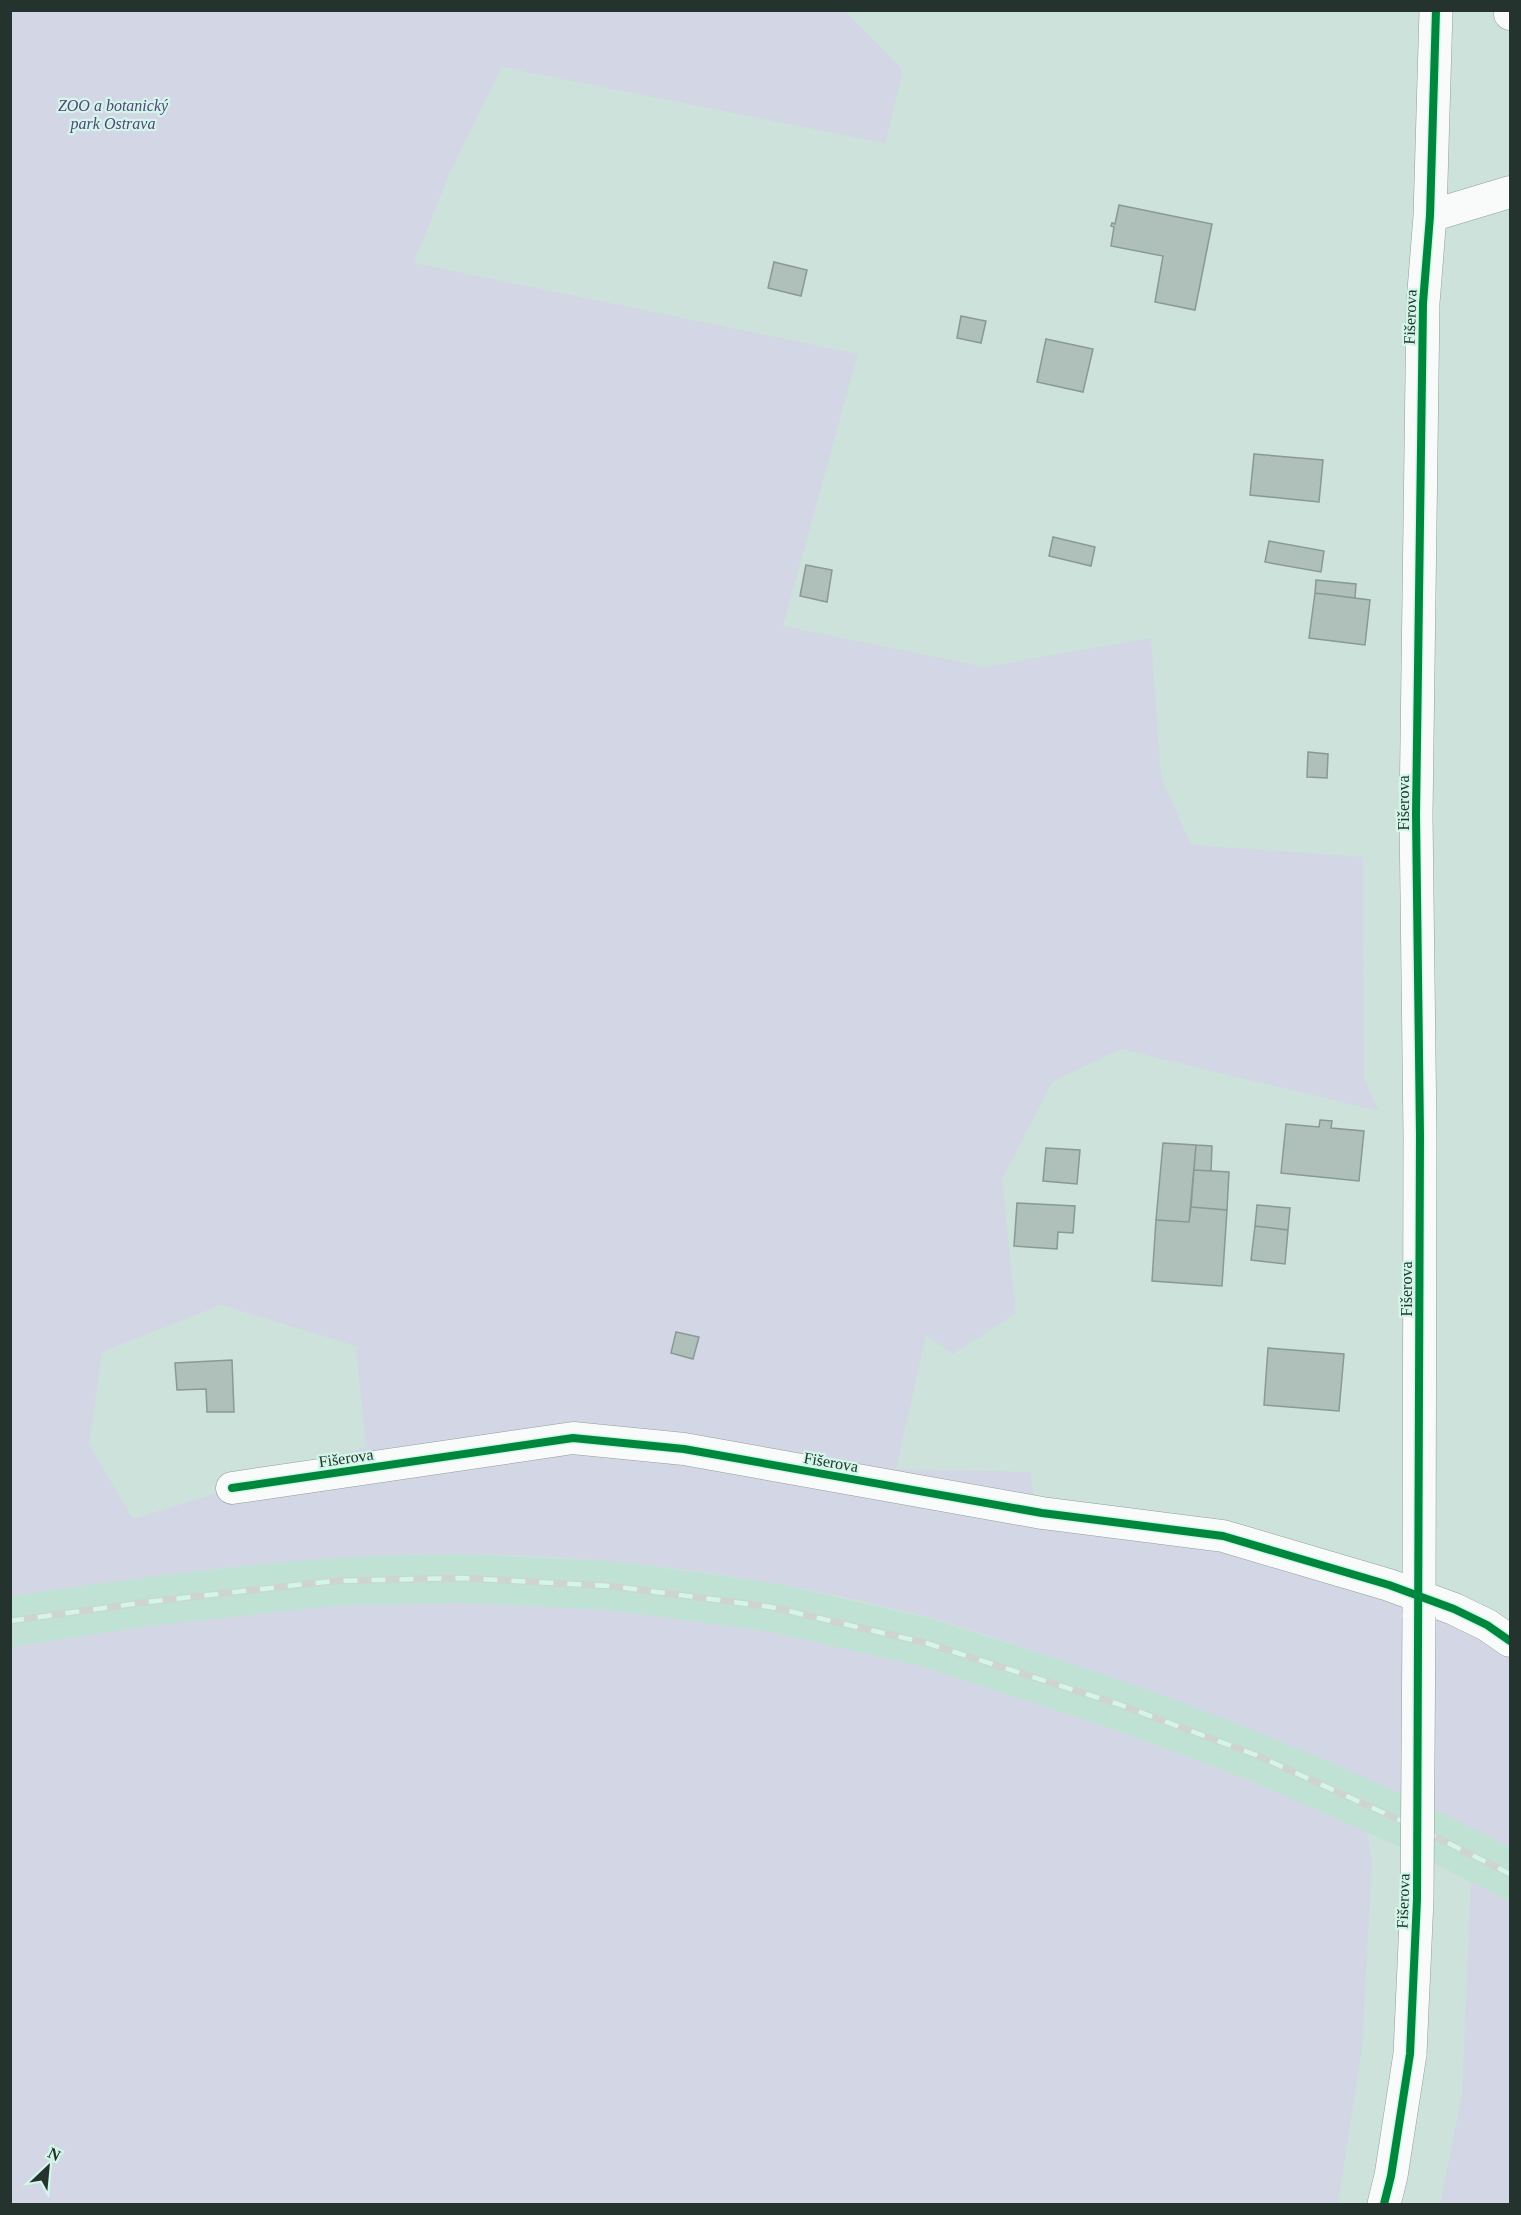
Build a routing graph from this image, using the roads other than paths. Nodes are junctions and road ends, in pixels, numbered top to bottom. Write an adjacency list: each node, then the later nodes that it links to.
1 (1436, 10): 3 (street, Fišerova)
2 (1510, 192): 3 (street)
3 (1430, 216): 5 (street, Fišerova)
4 (232, 1488): 5 (street, Fišerova)
5 (1418, 1606): 6 (street); 7 (street, Fišerova, bridge)
6 (1510, 1641)
7 (1384, 2205)

